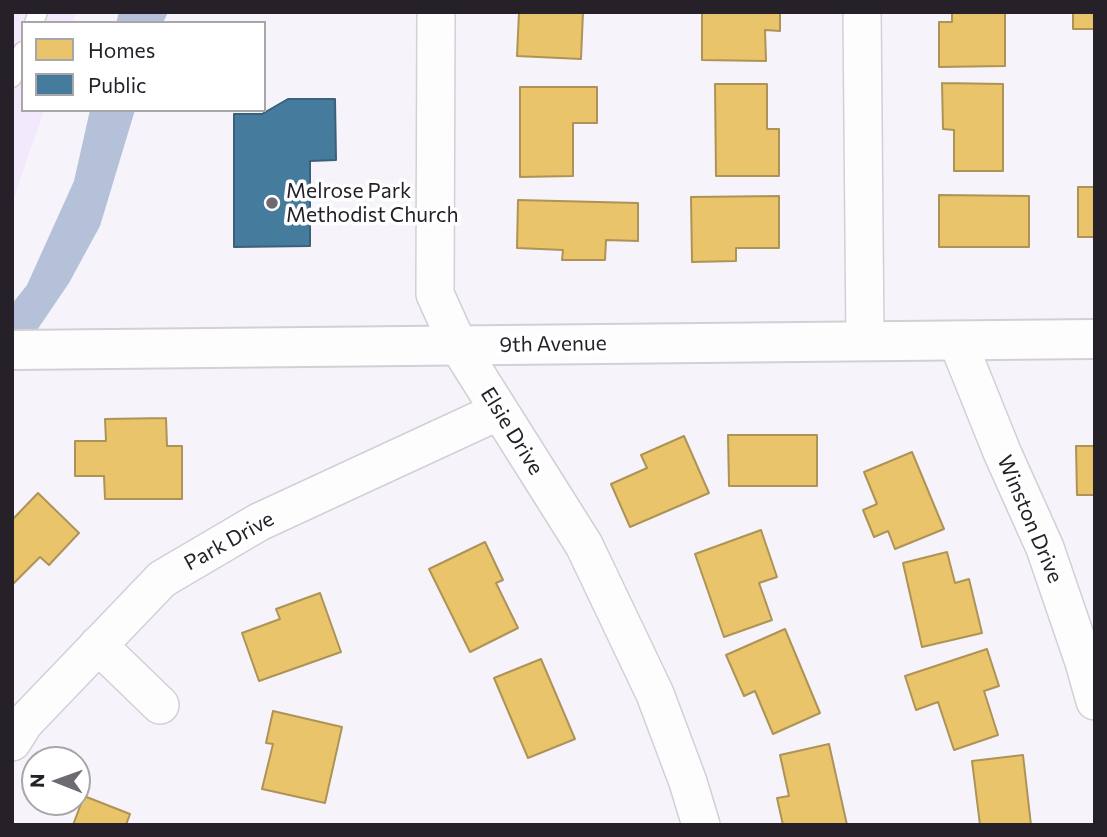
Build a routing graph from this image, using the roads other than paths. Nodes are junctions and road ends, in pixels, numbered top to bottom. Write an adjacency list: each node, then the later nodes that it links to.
1 (436, 12): 8 (street, Elsie Drive)
2 (862, 12): 7 (street)
3 (21, 56): 4 (lane)
4 (12, 78)
5 (1095, 339): 6 (street, 9th Avenue)
6 (957, 340): 7 (street, 9th Avenue); 12 (street, Winston Drive)
7 (865, 341): 8 (street, 9th Avenue)
8 (458, 345): 9 (street, 9th Avenue); 10 (street, Elsie Drive)
9 (21, 349)
10 (499, 411): 11 (street, Park Drive); 15 (street, Elsie Drive)
11 (99, 645): 13 (street); 14 (street, Park Drive)
12 (1095, 701)
13 (160, 705)
14 (12, 742)
15 (701, 825)

